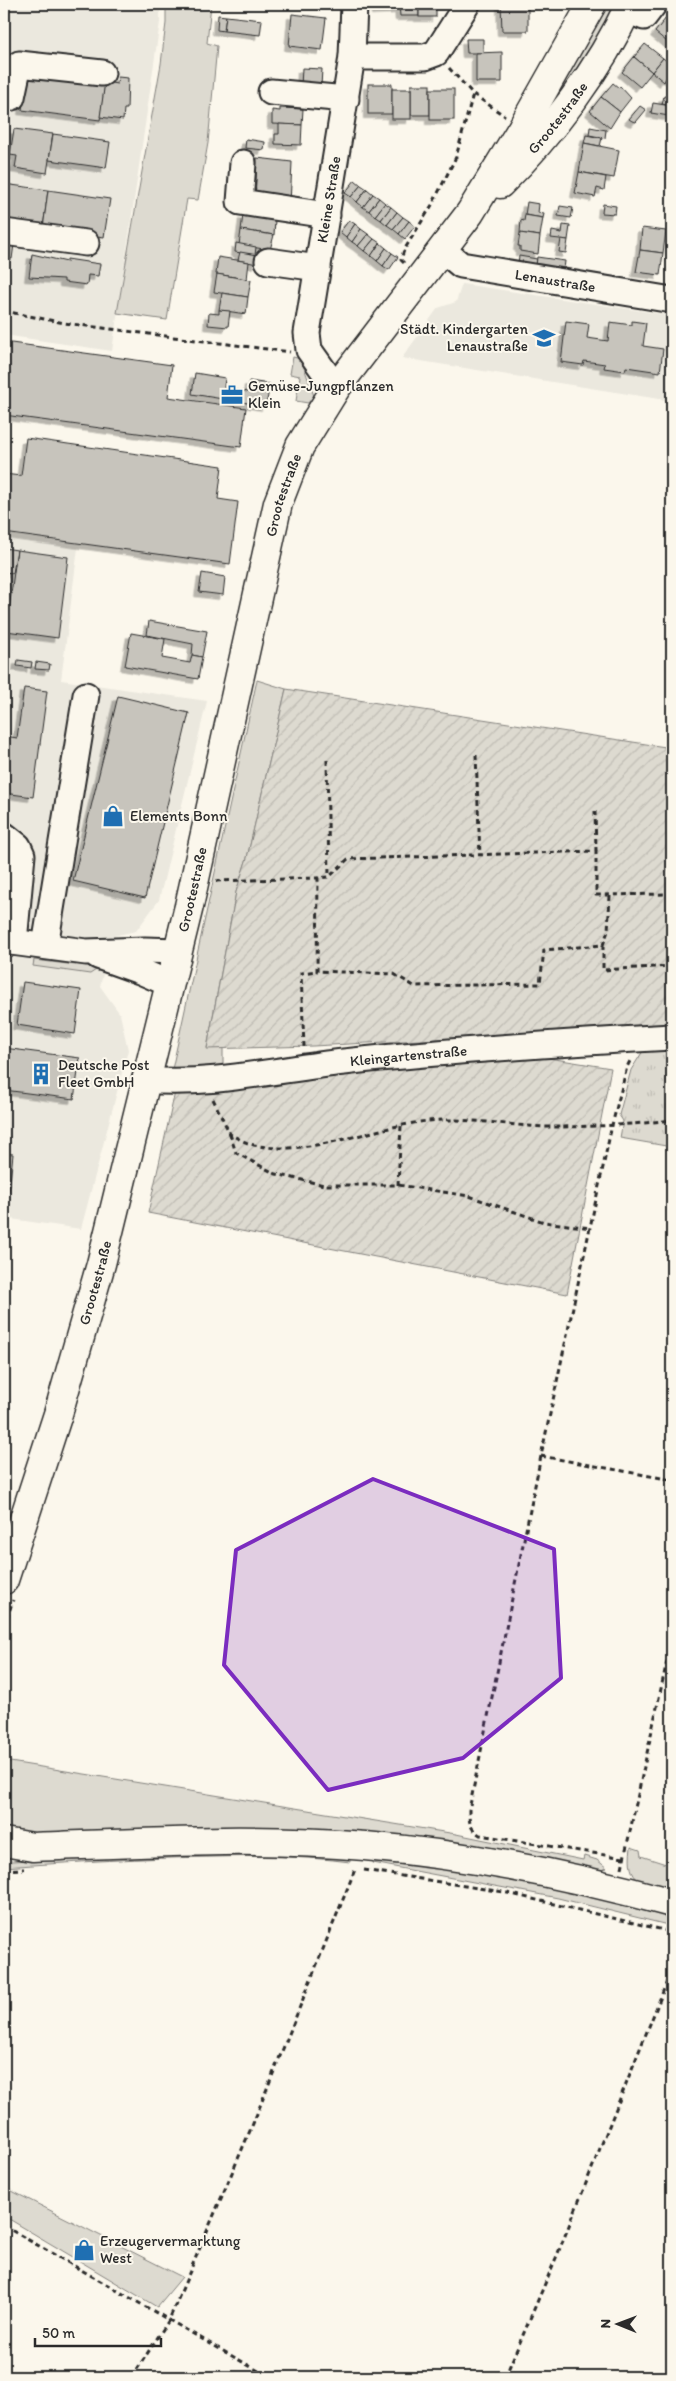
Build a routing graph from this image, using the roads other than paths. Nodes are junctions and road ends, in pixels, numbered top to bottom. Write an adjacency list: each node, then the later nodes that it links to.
1 (354, 4): 6 (street, Kleine Straße)
2 (467, 4): 6 (street)
3 (592, 4): 12 (main road, Grootestraße)
4 (654, 4): 5 (street, Grootestraße)
5 (628, 7): 12 (main road, Grootestraße)
6 (352, 57): 10 (street, Kleine Straße)
7 (102, 73): 9 (street)
8 (271, 92): 10 (street)
9 (4, 99)
10 (346, 99): 13 (street, Kleine Straße)
11 (243, 163): 13 (street)
12 (470, 213): 16 (main road, Grootestraße)
13 (327, 215): 18 (street, Kleine Straße)
14 (4, 232): 15 (street)
15 (86, 243)
16 (443, 250): 19 (street, Lenaustraße); 20 (main road, Grootestraße)
17 (268, 261): 18 (street)
18 (318, 268): 20 (street, Kleine Straße)
19 (672, 300)
20 (336, 388): 26 (main road, Grootestraße)
21 (86, 695): 25 (street)
22 (4, 835): 23 (street)
23 (12, 884): 24 (street)
24 (9, 941): 25 (street)
25 (46, 946): 27 (street)
26 (178, 951): 27 (street); 28 (main road, Grootestraße)
27 (86, 952): 28 (street)
28 (170, 984): 30 (main road, Grootestraße)
29 (672, 1037): 30 (street, Kleingartenstraße)
30 (145, 1080): 31 (main road, Grootestraße)
31 (4, 1580)
32 (4, 1842): 33 (main road)
33 (33, 1847): 34 (main road); 35 (main road)
34 (4, 1854)
35 (672, 1903)

